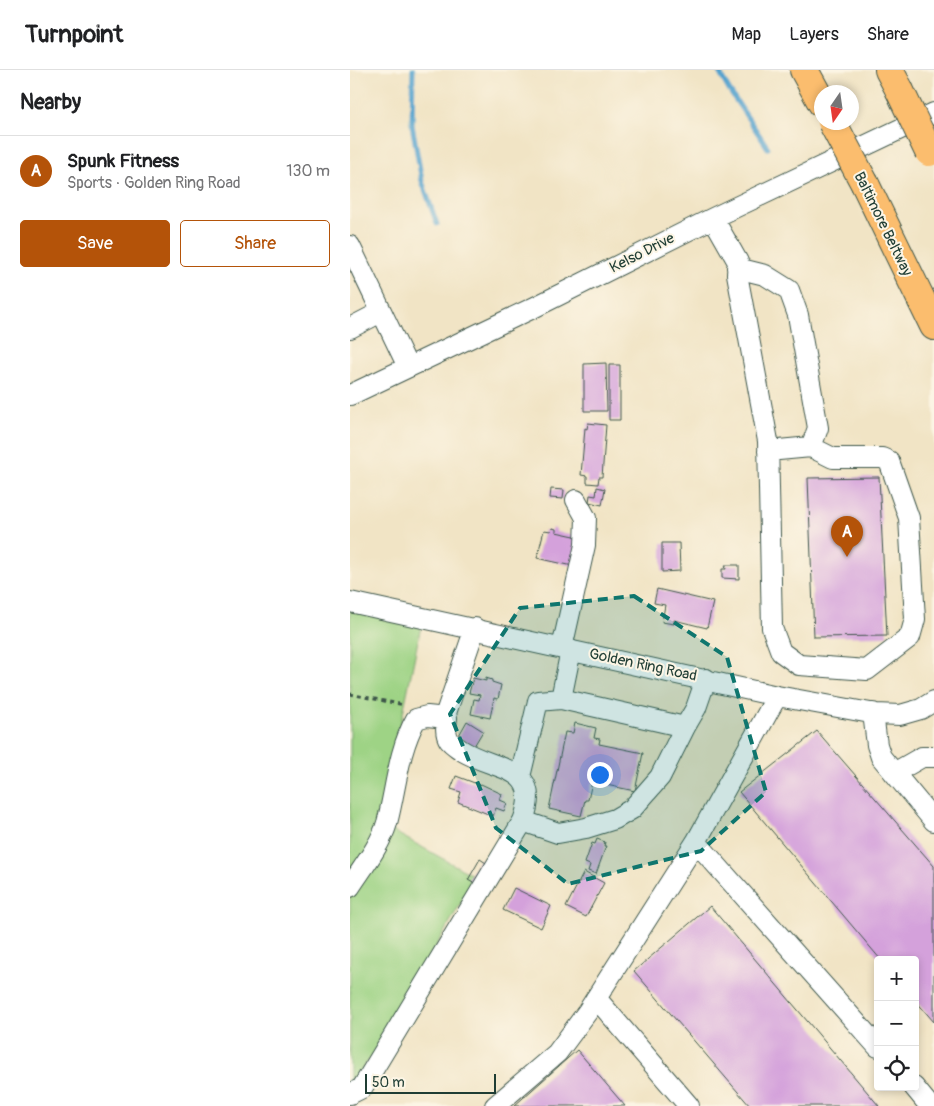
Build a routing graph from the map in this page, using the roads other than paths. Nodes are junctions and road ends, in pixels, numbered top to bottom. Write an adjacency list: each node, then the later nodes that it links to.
1 (805, 70): 3 (highway)
2 (894, 79): 6 (highway, bridge)
3 (814, 87)
4 (934, 113): 7 (street, Kelso Drive)
5 (836, 130): 9 (highway, Baltimore Beltway, bridge)
6 (931, 157)
7 (713, 218): 10 (street); 15 (street, Kelso Drive)
8 (350, 246): 11 (street)
9 (900, 258): 12 (highway, Baltimore Beltway); 14 (highway)
10 (738, 268): 17 (street); 18 (street)
11 (382, 312): 13 (street); 15 (street)
12 (934, 326)
13 (350, 328)
14 (934, 340)
15 (408, 367): 16 (street, Kelso Drive)
16 (350, 394)
17 (811, 447): 18 (street); 18 (street)
18 (768, 451)
19 (576, 500): 22 (street)
20 (350, 602): 21 (street, Golden Ring Road)
21 (475, 628): 22 (street, Golden Ring Road); 28 (street)
22 (566, 649): 23 (street, Golden Ring Road); 25 (street)
23 (706, 679): 24 (street, Golden Ring Road); 29 (street)
24 (777, 696): 27 (street, Golden Ring Road); 35 (street)
25 (561, 699): 29 (street); 32 (street)
26 (934, 702): 27 (street, Golden Ring Road)
27 (873, 713): 31 (street)
28 (447, 718): 32 (street); 36 (street)
29 (685, 727): 33 (street)
30 (934, 757): 31 (street)
31 (894, 774): 34 (street)
32 (520, 777): 33 (street)
33 (523, 821): 40 (street)
34 (934, 821)
35 (696, 842): 37 (street); 38 (street)
36 (350, 887)
37 (596, 998): 42 (street); 43 (street)
38 (877, 1046)
39 (917, 1091): 41 (street)
40 (350, 1094)
41 (928, 1104)
42 (495, 1106)
43 (689, 1106)

